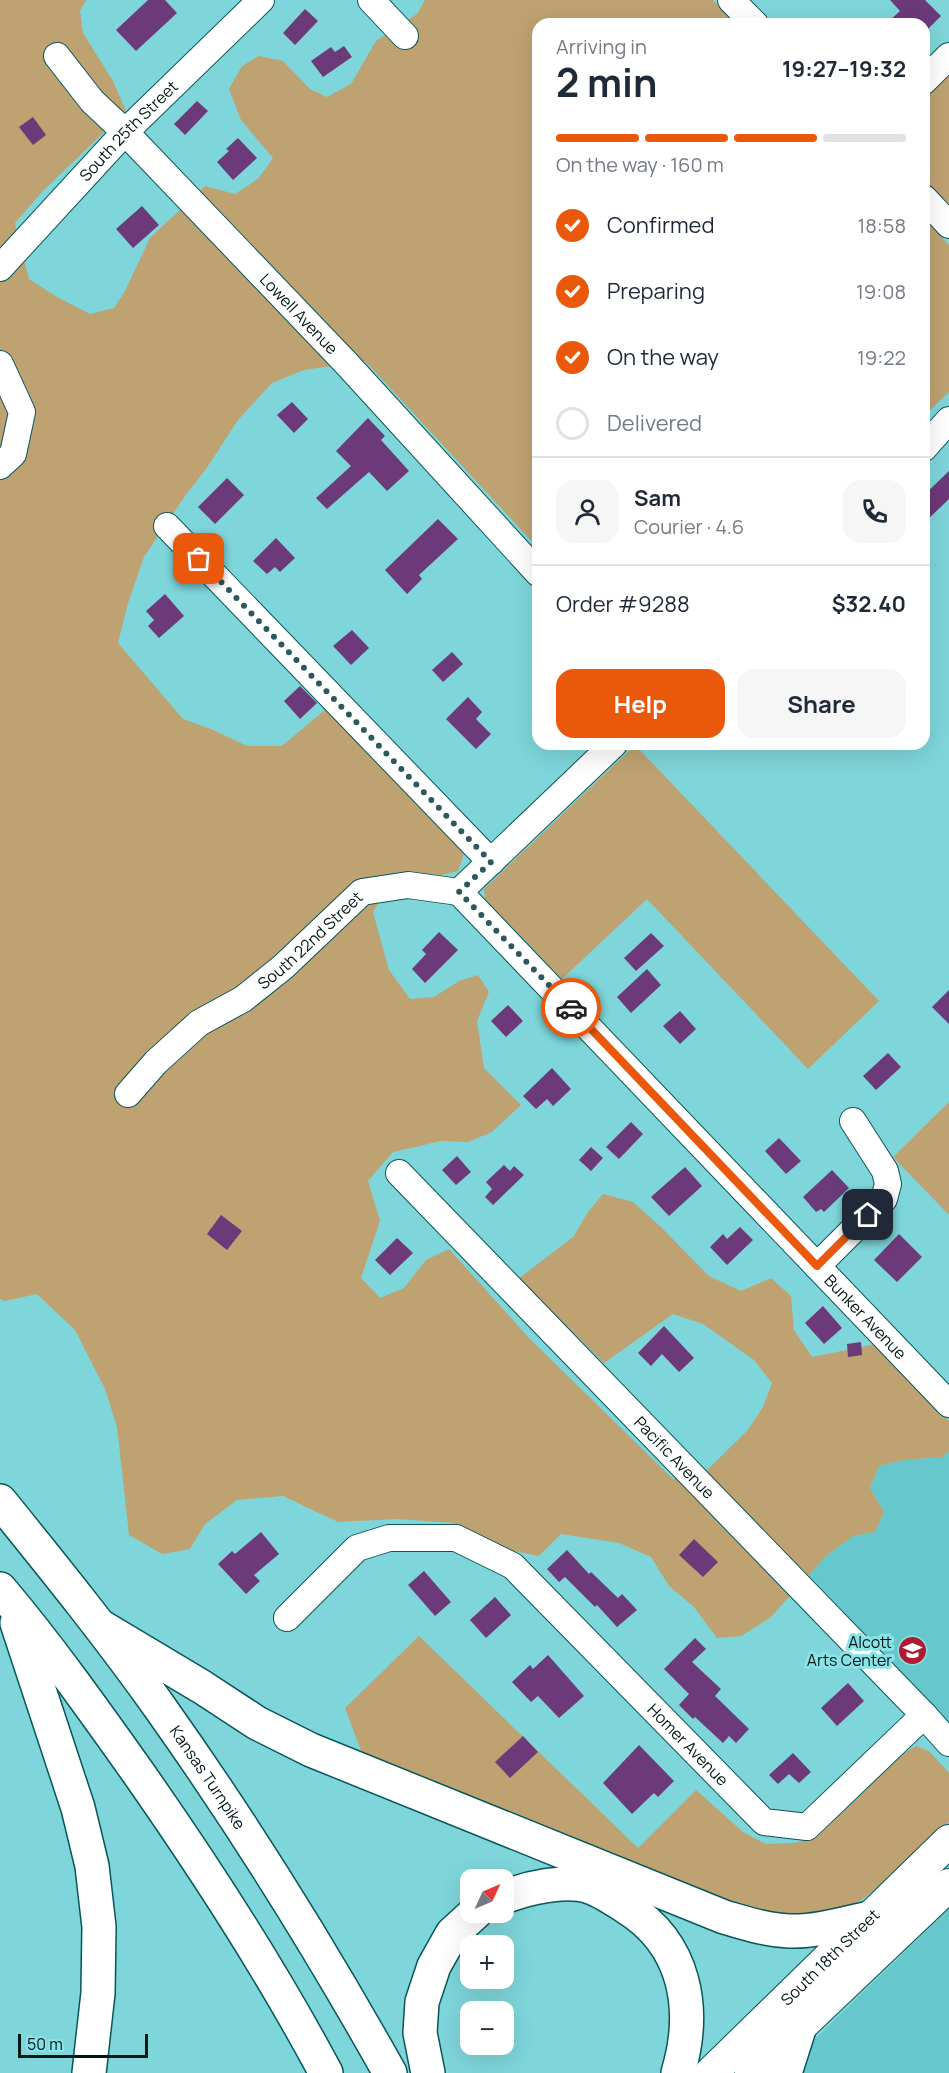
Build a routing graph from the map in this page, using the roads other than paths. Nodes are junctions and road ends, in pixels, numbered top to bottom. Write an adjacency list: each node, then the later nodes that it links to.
1 (261, 0): 9 (street, South 25th Street)
2 (370, 0): 5 (street)
3 (731, 0): 4 (street)
4 (749, 18)
5 (405, 36)
6 (57, 56): 9 (street, Lowell Avenue)
7 (948, 59): 8 (street)
8 (930, 76)
9 (125, 132): 12 (street, South 25th Street); 18 (street, Lowell Avenue)
10 (930, 204): 11 (street)
11 (949, 225)
12 (0, 268)
13 (0, 364): 16 (street)
14 (949, 420): 15 (street)
15 (930, 441)
16 (0, 466)
17 (167, 526): 20 (street)
18 (532, 566)
19 (608, 750): 20 (street)
20 (491, 862): 21 (street)
21 (459, 892): 22 (street, South 22nd Street); 25 (street, Bunker Avenue)
22 (128, 1094)
23 (853, 1121): 25 (street)
24 (399, 1173): 31 (street, Pacific Avenue)
25 (817, 1266): 26 (street, Bunker Avenue)
26 (949, 1404)
27 (0, 1501): 30 (highway, Kansas Turnpike)
28 (5, 1595): 39 (highway); 40 (highway)
29 (287, 1618): 31 (street, Homer Avenue)
30 (100, 1626): 36 (highway); 41 (highway, Kansas Turnpike)
31 (924, 1715): 32 (street, Pacific Avenue)
32 (949, 1743)
33 (949, 1841): 36 (main road, South 18th Street)
34 (949, 1886): 38 (main road, South 18th Street)
35 (514, 1894): 43 (highway)
36 (869, 1918): 44 (main road, South 18th Street)
37 (464, 1923): 42 (highway)
38 (800, 2026): 45 (main road, South 18th Street); 46 (highway)
39 (89, 2073)
40 (326, 2073)
41 (390, 2073)
42 (428, 2073)
43 (678, 2073)
44 (711, 2073)
45 (751, 2073)
46 (785, 2073)

